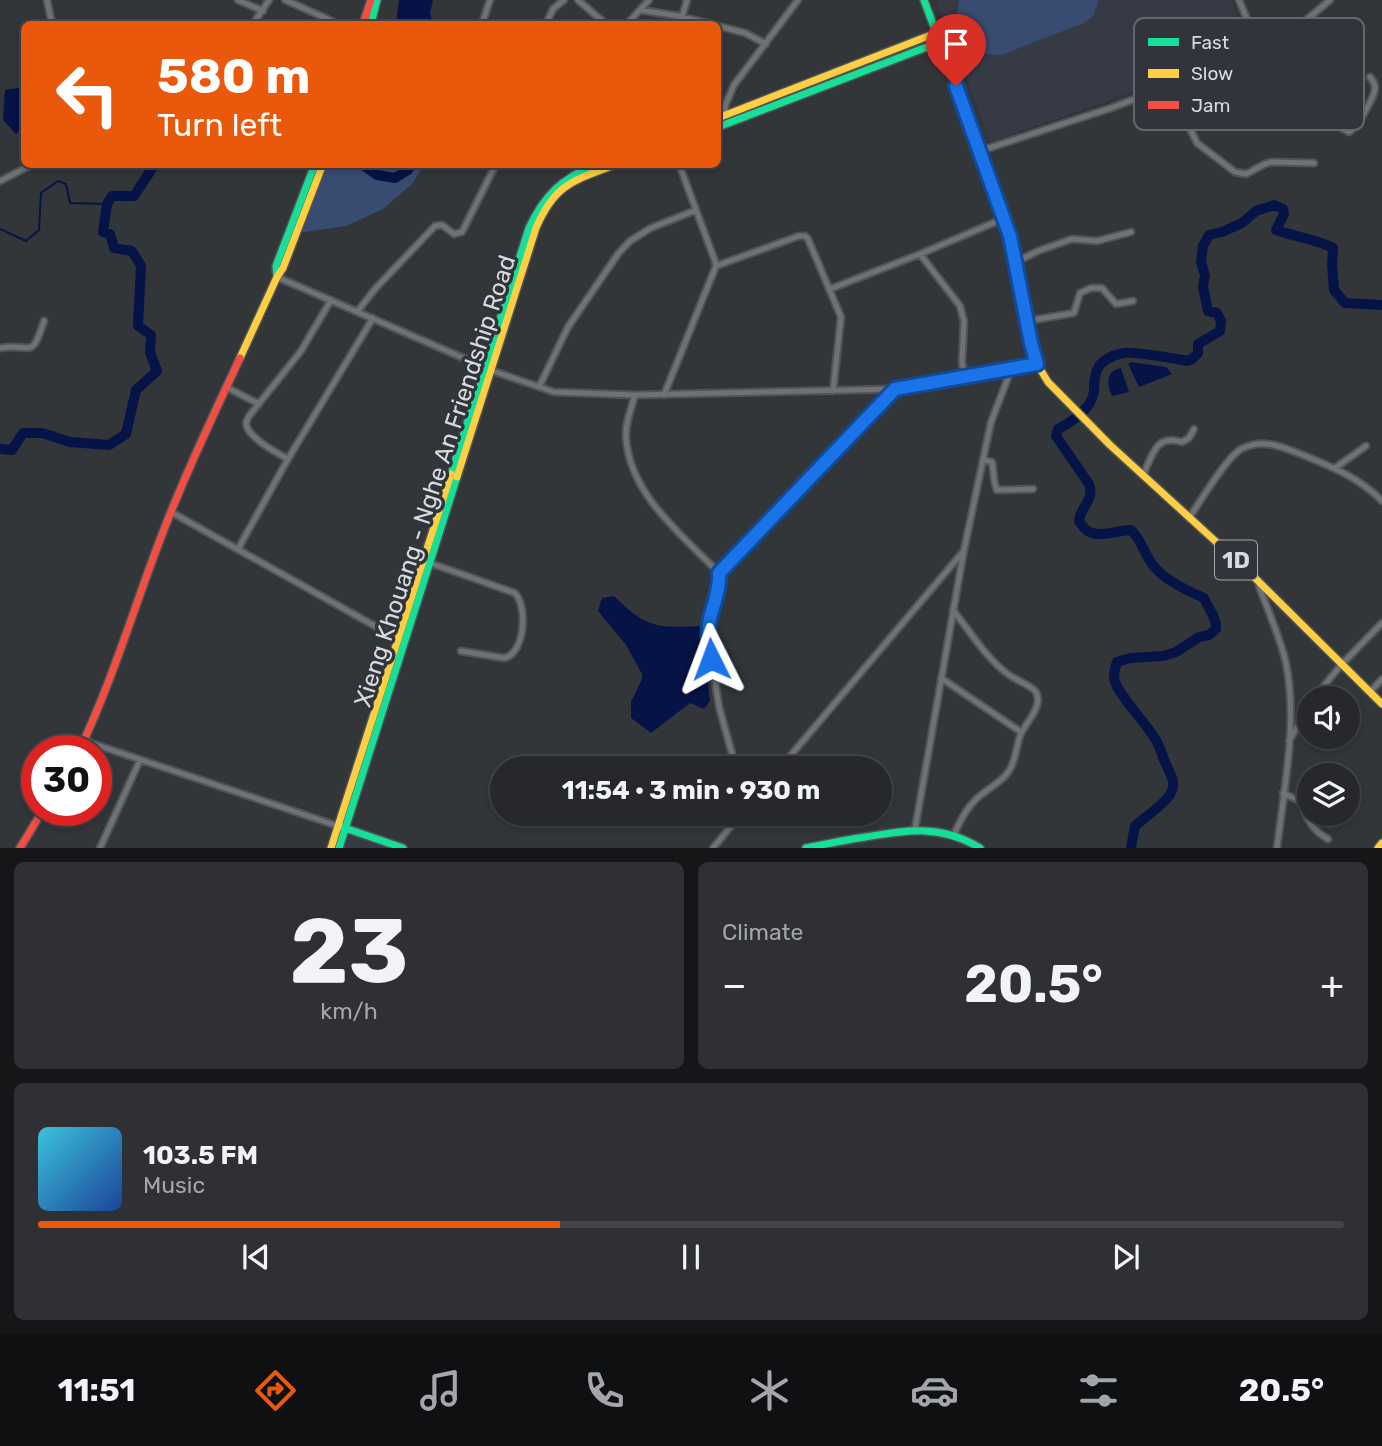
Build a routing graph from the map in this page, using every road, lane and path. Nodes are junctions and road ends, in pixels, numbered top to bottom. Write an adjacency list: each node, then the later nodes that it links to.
1 (47, 0): 21 (street)
2 (238, 0): 17 (street)
3 (269, 0): 17 (street)
4 (285, 0): 23 (street)
5 (371, 0): 24 (main road)
6 (377, 0): 25 (main road)
7 (490, 0): 26 (street)
8 (564, 0): 27 (street)
9 (578, 0): 28 (street)
10 (649, 0): 16 (street)
11 (687, 0): 18 (street)
12 (798, 0): 34 (street)
13 (924, 0): 32 (main road, 1D)
14 (1239, 0): 19 (street)
15 (1330, 0): 20 (street)
16 (640, 10): 18 (street); 29 (street)
17 (263, 11): 22 (street)
18 (682, 17): 30 (street)
19 (1246, 18)
20 (1307, 18)
21 (51, 21)
22 (255, 21)
23 (330, 21)
24 (364, 21)
25 (372, 21)
26 (483, 21)
27 (547, 21)
28 (602, 21)
29 (630, 21)
30 (699, 21)
31 (721, 27): 34 (street)
32 (936, 33): 33 (main road, 1D); 38 (main road)
33 (940, 42): 40 (main road); 42 (main road, 1D)
34 (766, 44): 38 (street)
35 (1370, 77): 37 (street)
36 (1134, 99): 42 (street)
37 (1364, 112)
38 (726, 115): 39 (main road)
39 (721, 117)
40 (721, 126)
41 (1191, 130): 43 (street)
42 (980, 151): 53 (main road, 1D)
43 (1314, 163)
44 (25, 168): 51 (street)
45 (313, 168): 58 (main road)
46 (322, 168): 58 (main road)
47 (494, 168): 62 (street)
48 (582, 168): 68 (main road, Xieng Khouang - Nghe An Friendship Road)
49 (607, 168): 68 (main road, Xieng Khouang - Nghe An Friendship Road)
50 (680, 168): 52 (street)
51 (0, 181)
52 (696, 211): 57 (street); 72 (street)
53 (1005, 218): 55 (street); 56 (main road, 1D)
54 (1131, 232): 56 (street)
55 (920, 254): 59 (street); 70 (street)
56 (1016, 262): 65 (main road, 1D)
57 (716, 266): 59 (street); 75 (street)
58 (278, 276): 60 (street); 71 (main road)
59 (830, 289): 74 (street)
60 (331, 300): 62 (street); 77 (street)
61 (1133, 301): 65 (street)
62 (357, 312): 63 (street)
63 (373, 318): 68 (street); 80 (street)
64 (44, 321): 66 (street)
65 (1027, 321): 67 (main road, 1D)
66 (0, 348)
67 (1037, 364): 69 (street); 83 (main road, 1D)
68 (487, 368): 72 (street); 90 (main road, Xieng Khouang - Nghe An Friendship Road); 95 (main road, Xieng Khouang - Nghe An Friendship Road)
69 (1011, 370): 70 (street); 81 (street)
70 (965, 377): 73 (street)
71 (226, 387): 77 (street); 86 (main road)
72 (539, 387): 76 (street)
73 (895, 389): 74 (street); 91 (street)
74 (833, 391): 75 (street)
75 (664, 395): 76 (street)
76 (635, 396): 91 (street)
77 (259, 404): 80 (street)
78 (1194, 429): 83 (street)
79 (1366, 446): 82 (street)
80 (288, 459): 88 (street)
81 (984, 460): 84 (street); 89 (street)
82 (1335, 468): 85 (street); 87 (street)
83 (1143, 475): 87 (main road, 1D)
84 (1033, 489)
85 (1380, 496)
86 (171, 512): 88 (street); 105 (main road)
87 (1189, 517): 92 (main road, 1D)
88 (238, 549): 95 (street)
89 (964, 550): 93 (street); 109 (street)
90 (430, 563): 95 (main road, Xieng Khouang - Nghe An Friendship Road); 96 (street)
91 (719, 573): 108 (street)
92 (1256, 580): 97 (main road, 1D); 106 (street)
93 (953, 611): 98 (street); 104 (street)
94 (1382, 623): 97 (street)
95 (401, 640): 114 (main road, Xieng Khouang - Nghe An Friendship Road)
96 (460, 651)
97 (1341, 665): 100 (street); 101 (main road, 1D)
98 (941, 678): 104 (street); 115 (street)
99 (1382, 680): 101 (street)
100 (1324, 686)
101 (1370, 692): 102 (main road, 1D)
102 (1382, 704)
103 (1297, 727): 106 (street)
104 (1021, 732): 116 (street)
105 (88, 735)
106 (1289, 741): 111 (street)
107 (112, 750): 110 (street)
108 (733, 756)
109 (790, 756)
110 (140, 760): 114 (street); 121 (street)
111 (1283, 793): 117 (street); 128 (street)
112 (33, 826): 120 (main road)
113 (730, 826): 125 (street)
114 (341, 827): 122 (main road, Xieng Khouang - Nghe An Friendship Road); 123 (main road, Xieng Khouang - Nghe An Friendship Road); 124 (main road)
115 (915, 829): 116 (main road); 119 (main road)
116 (954, 835): 127 (main road)
117 (1328, 839)
118 (1382, 842): 129 (main road)
119 (816, 846): 126 (main road)
120 (20, 848)
121 (100, 848)
122 (331, 848)
123 (339, 848)
124 (402, 848)
125 (713, 848)
126 (806, 848)
127 (980, 848)
128 (1277, 848)
129 (1378, 848)

